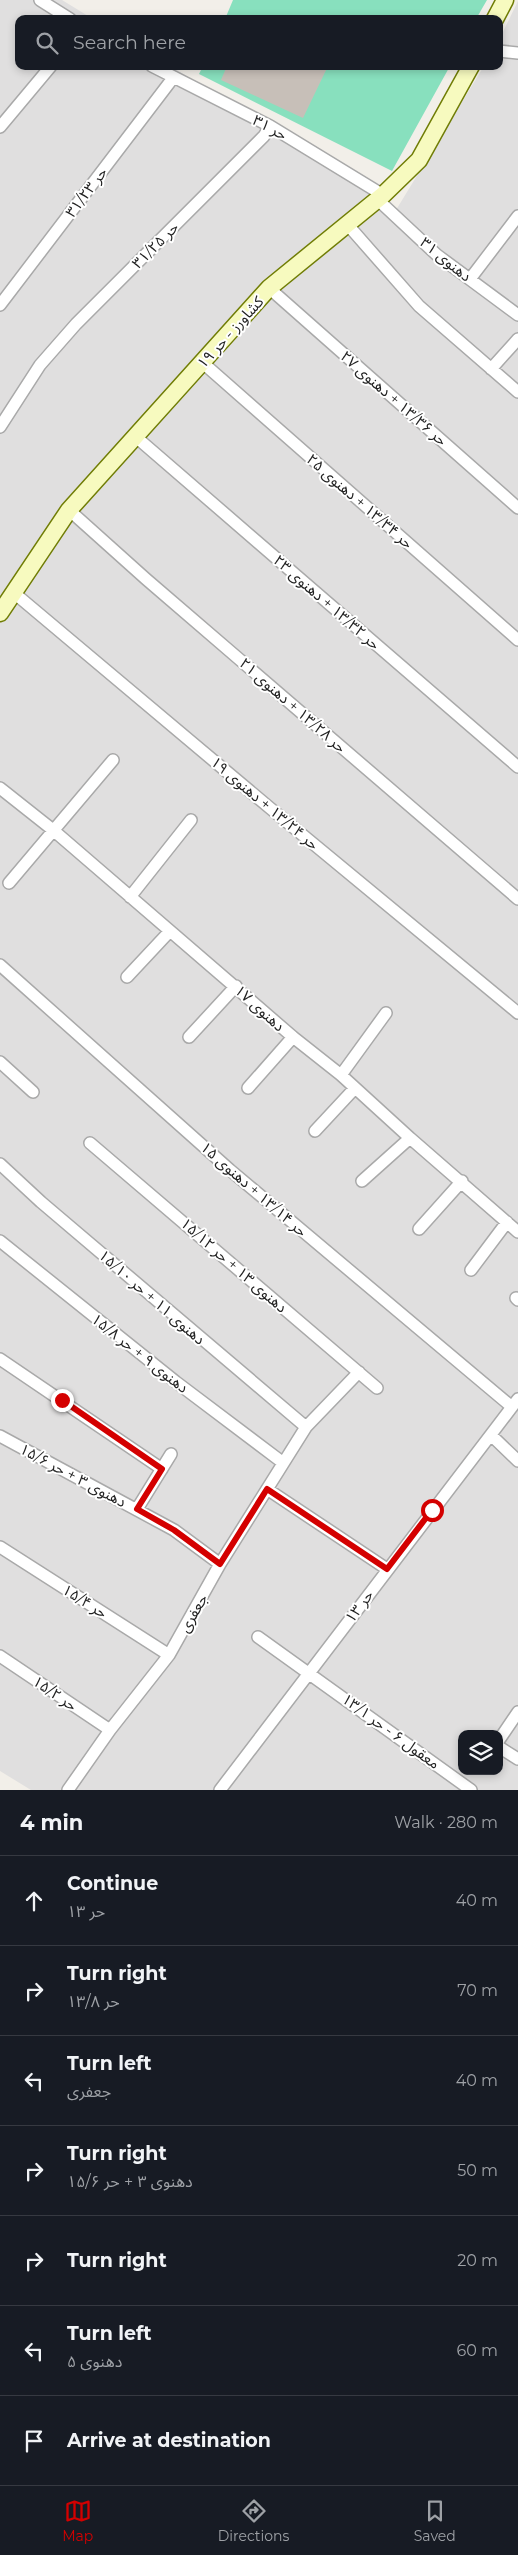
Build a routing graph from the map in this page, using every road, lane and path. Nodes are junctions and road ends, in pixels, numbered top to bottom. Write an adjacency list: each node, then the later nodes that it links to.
1 (40, 0): 3 (street)
2 (504, 0): 4 (street)
3 (64, 15)
4 (497, 15)
5 (503, 51): 6 (street)
6 (518, 53)
7 (48, 70): 12 (street)
8 (159, 70): 10 (street, حر ۳۱)
9 (469, 70): 13 (street, کشاورز - حر ۱۹)
10 (173, 78): 11 (street, حر ۳۱); 18 (street, حر ۳۱/۲۳)
11 (270, 126): 13 (street, حر ۳۱); 24 (street, حر ۳۱/۲۵)
12 (0, 128)
13 (380, 197): 15 (street, کشاورز - حر ۱۹); 16 (street, دهنوی ۳۱)
14 (518, 216): 16 (street)
15 (347, 224): 17 (street, کشاورز - حر ۱۹); 22 (street)
16 (470, 279): 19 (street, دهنوی ۳۱)
17 (269, 288): 21 (street, کشاورز - حر ۱۹); 26 (street, حر ۱۳/۳۶ + دهنوی ۲۷)
18 (0, 305)
19 (518, 315)
20 (518, 339): 22 (street)
21 (203, 363): 25 (street, کشاورز - حر ۱۹); 30 (street, حر ۱۳/۳۴ + دهنوی ۲۵)
22 (491, 370): 23 (street)
23 (518, 392)
24 (0, 427)
25 (136, 437): 27 (street, کشاورز - حر ۱۹); 32 (street, حر ۱۳/۳۲ + دهنوی ۲۳)
26 (518, 508)
27 (69, 510): 28 (street, کشاورز - حر ۱۹); 38 (street, حر ۱۳/۲۸ + دهنوی ۲۱)
28 (13, 592): 29 (street, کشاورز - حر ۱۹); 44 (street, حر ۱۳/۲۴ + دهنوی ۱۹)
29 (0, 613)
30 (518, 640)
31 (113, 760): 35 (street)
32 (518, 767)
33 (0, 788): 35 (street, دهنوی ۱۷)
34 (191, 820): 37 (street)
35 (53, 830): 36 (street); 37 (street, دهنوی ۱۷)
36 (9, 883)
37 (130, 897): 39 (street, دهنوی ۱۷)
38 (518, 898)
39 (170, 931): 41 (street); 42 (street, دهنوی ۱۷)
40 (0, 965): 66 (street, حر ۱۳/۱۴ + دهنوی ۱۵)
41 (127, 977)
42 (236, 986): 45 (street); 46 (street, دهنوی ۱۷)
43 (386, 1013): 48 (street)
44 (518, 1013)
45 (189, 1037)
46 (293, 1037): 48 (street, دهنوی ۱۷); 49 (street)
47 (0, 1062): 51 (street)
48 (341, 1074): 50 (street, دهنوی ۱۷)
49 (248, 1088)
50 (355, 1088): 52 (street); 53 (street, دهنوی ۱۷)
51 (33, 1092)
52 (315, 1131)
53 (410, 1138): 56 (street); 57 (street, دهنوی ۱۷)
54 (90, 1142): 64 (street, دهنوی ۱۳ + حر ۱۵/۱۲)
55 (0, 1164): 67 (street, دهنوی ۱۱ + حر ۱۵/۱۰)
56 (362, 1181)
57 (462, 1181): 58 (street, دهنوی ۱۷); 59 (street)
58 (507, 1222): 60 (street, دهنوی ۱۷); 62 (street)
59 (419, 1230)
60 (518, 1232)
61 (0, 1241): 72 (street, دهنوی ۹ + حر ۱۵/۸)
62 (471, 1270)
63 (0, 1359): 73 (street)
64 (359, 1372): 65 (street, دهنوی ۱۳ + حر ۱۵/۱۲); 67 (street, جعفری)
65 (377, 1388)
66 (515, 1403): 68 (street, حر ۱۳)
67 (306, 1427): 72 (street, جعفری)
68 (491, 1435): 71 (street); 78 (street, حر ۱۳)
69 (0, 1436): 75 (street, دهنوی ۳ + حر ۱۵/۶)
70 (171, 1454): 73 (street)
71 (518, 1460)
72 (282, 1462): 74 (street, جعفری)
73 (162, 1469): 75 (street)
74 (267, 1489): 77 (street, جعفری); 78 (street)
75 (137, 1509): 77 (street, دهنوی ۳ + حر ۱۵/۶)
76 (0, 1547): 80 (street, حر ۱۵/۴)
77 (220, 1564): 80 (street, جعفری)
78 (387, 1569): 82 (street, حر ۱۳)
79 (258, 1637): 82 (street, معقول ۶ - حر ۱۳/۱)
80 (169, 1655): 84 (street, جعفری)
81 (0, 1656): 84 (street, حر ۱۵/۲)
82 (310, 1673): 89 (street, حر ۱۳); 90 (street, معقول ۶ - حر ۱۳/۱)
83 (518, 1712): 85 (street)
84 (110, 1730): 88 (street, جعفری)
85 (503, 1734)
86 (503, 1750): 87 (street)
87 (518, 1759)
88 (68, 1790)
89 (220, 1790)
90 (471, 1790)

